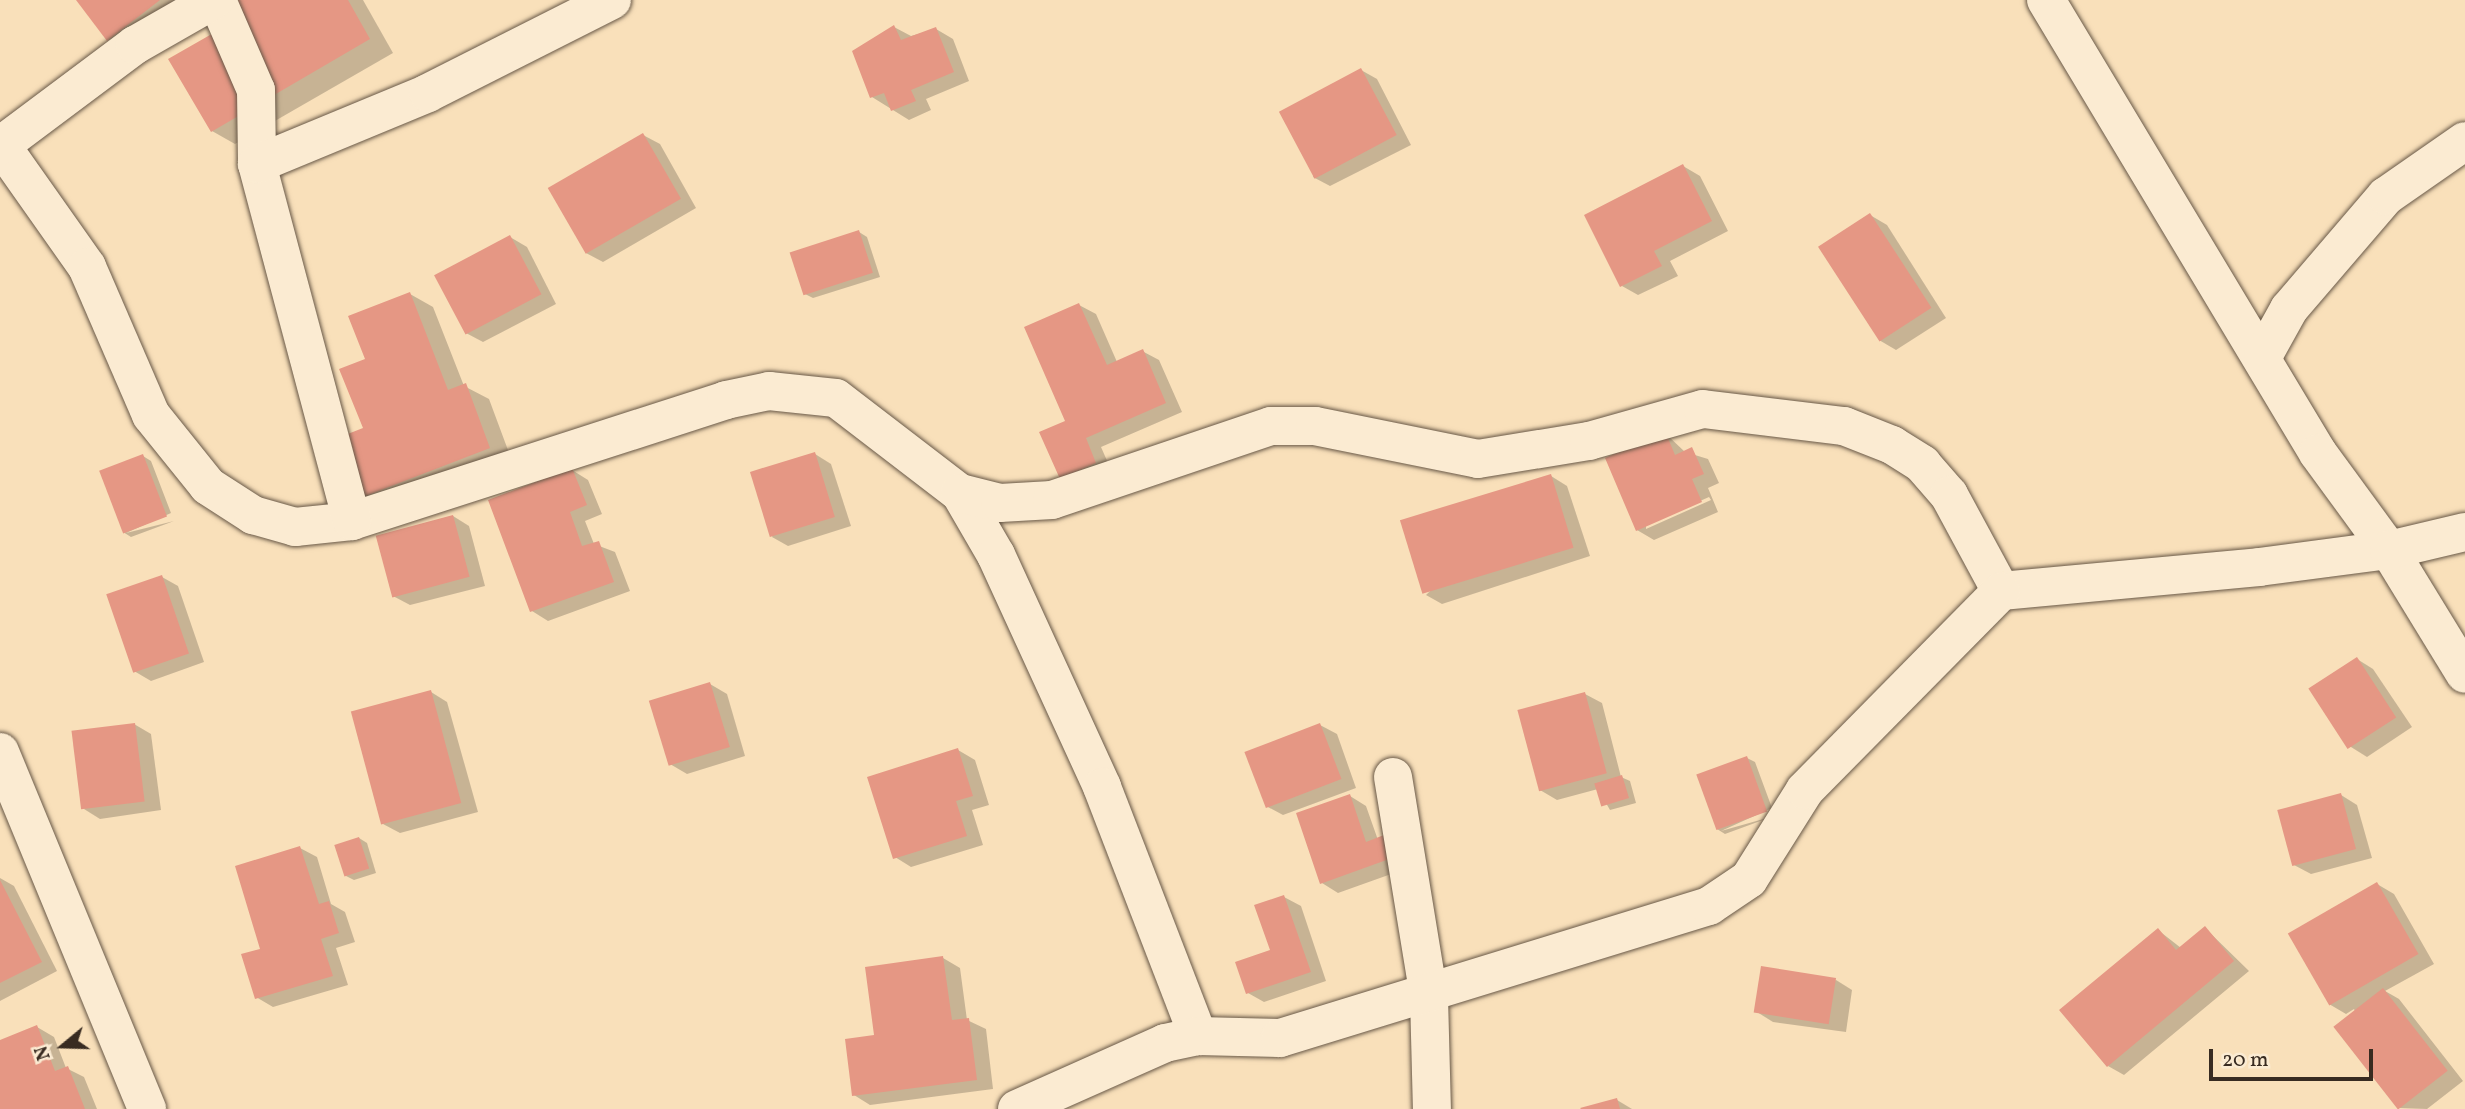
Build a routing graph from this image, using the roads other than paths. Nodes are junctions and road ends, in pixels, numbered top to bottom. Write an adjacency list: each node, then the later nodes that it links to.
1 (216, 0): 5 (street); 6 (street)
2 (612, 0): 6 (street)
3 (2046, 0): 7 (street)
4 (2465, 141): 7 (street)
5 (1, 146): 9 (street)
6 (257, 164): 9 (street)
7 (2263, 356): 11 (street)
8 (960, 493): 9 (street); 12 (street); 17 (street)
9 (352, 521)
10 (2465, 532): 11 (street)
11 (2389, 550): 12 (street); 13 (street)
12 (2001, 591): 16 (street)
13 (2465, 674)
14 (0, 752): 18 (street)
15 (1393, 777): 16 (street)
16 (1429, 997): 17 (street); 20 (street)
17 (1198, 1036): 19 (street)
18 (147, 1109)
19 (1017, 1109)
20 (1432, 1109)

